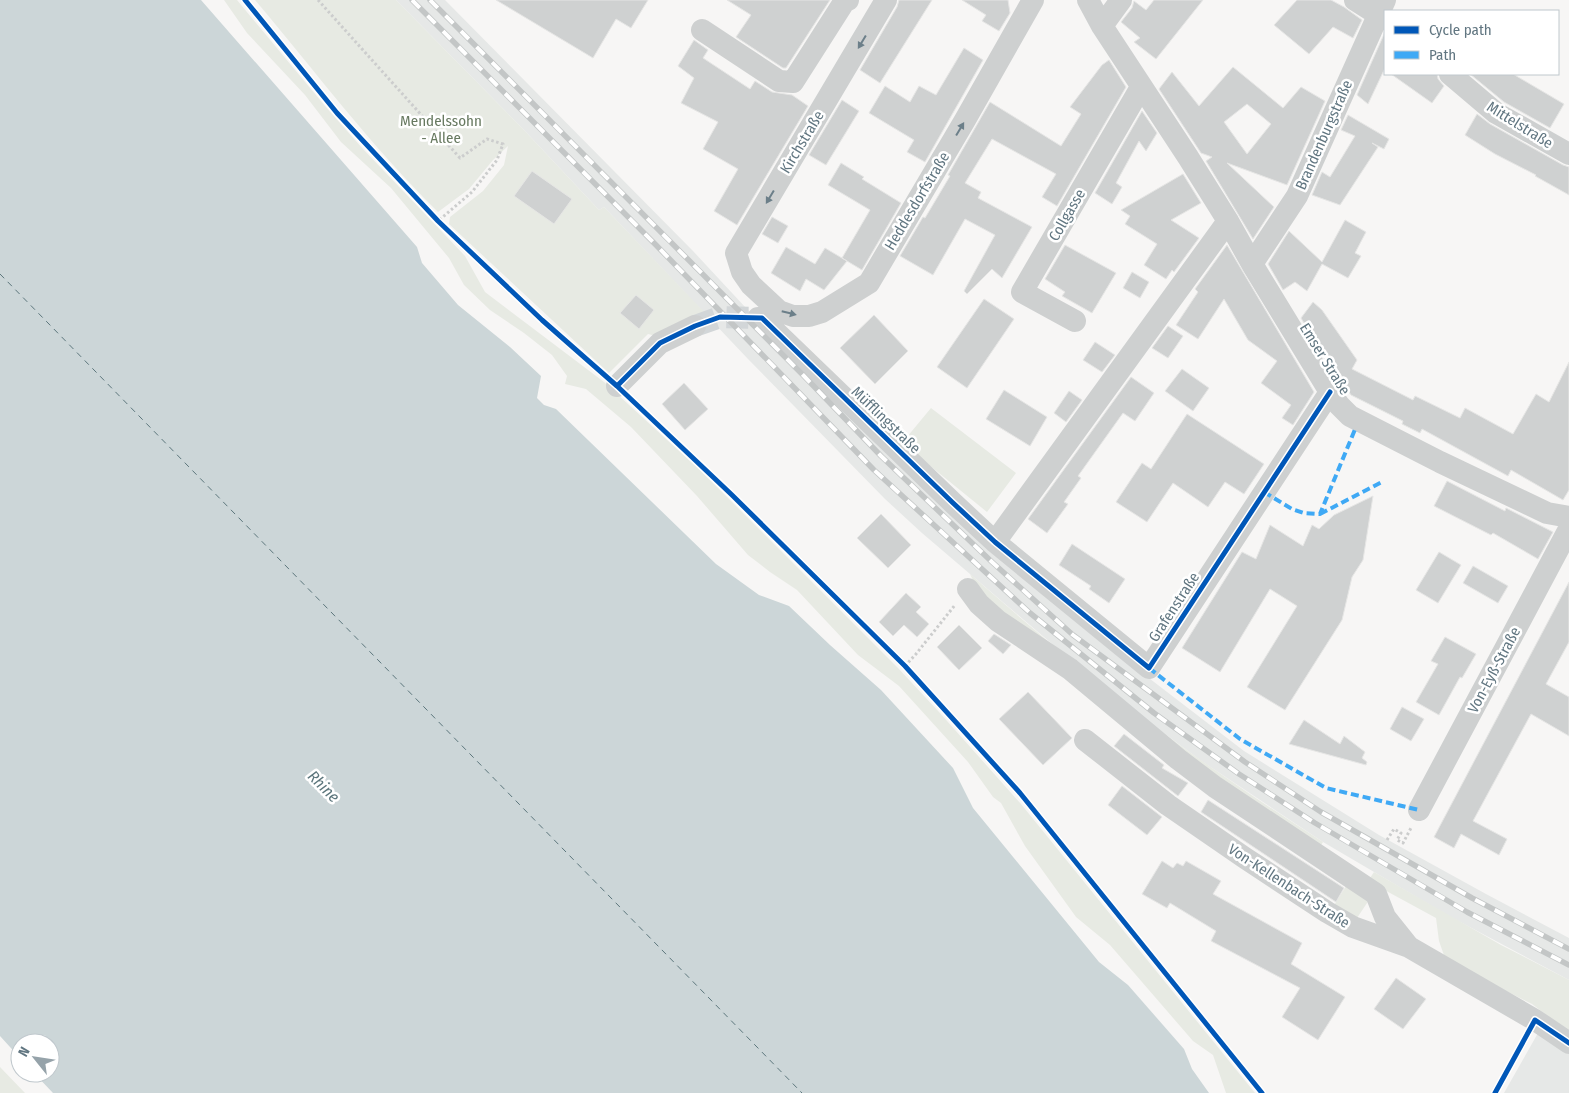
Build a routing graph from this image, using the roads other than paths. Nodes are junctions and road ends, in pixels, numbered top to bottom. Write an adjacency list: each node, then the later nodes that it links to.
1 (848, 0): 9 (street)
2 (1033, 0): 15 (street, Heddesdorfstraße, one-way to 2)
3 (1088, 0): 8 (street, Emser Straße)
4 (1121, 0): 8 (street)
5 (1355, 0): 7 (street)
6 (876, 4): 15 (street, Kirchstraße, one-way to 15)
7 (1383, 11): 14 (street, Brandenburgstraße)
8 (1102, 26): 11 (street, Emser Straße)
9 (702, 30)
10 (1451, 75): 12 (street, Mittelstraße)
11 (1141, 87): 13 (street, Emser Straße); 17 (street, Collgasse)
12 (1569, 154)
13 (1228, 221): 14 (street, Emser Straße); 23 (street)
14 (1252, 264): 20 (street, Emser Straße)
15 (751, 285)
16 (758, 318): 23 (street, Müfflingstraße)
17 (1075, 321)
18 (695, 326): 19 (street)
19 (617, 386)
20 (1330, 392): 21 (street, Emser Straße); 23 (street, Grafenstraße)
21 (1569, 517)
22 (1569, 529): 26 (street, Von-Eyß-Straße)
23 (995, 542)
24 (968, 589): 27 (street)
25 (1085, 740): 27 (street, Von-Kellenbach-Straße)
26 (1415, 819)
27 (1408, 947): 28 (street, Von-Kellenbach-Straße)
28 (1569, 1043)

